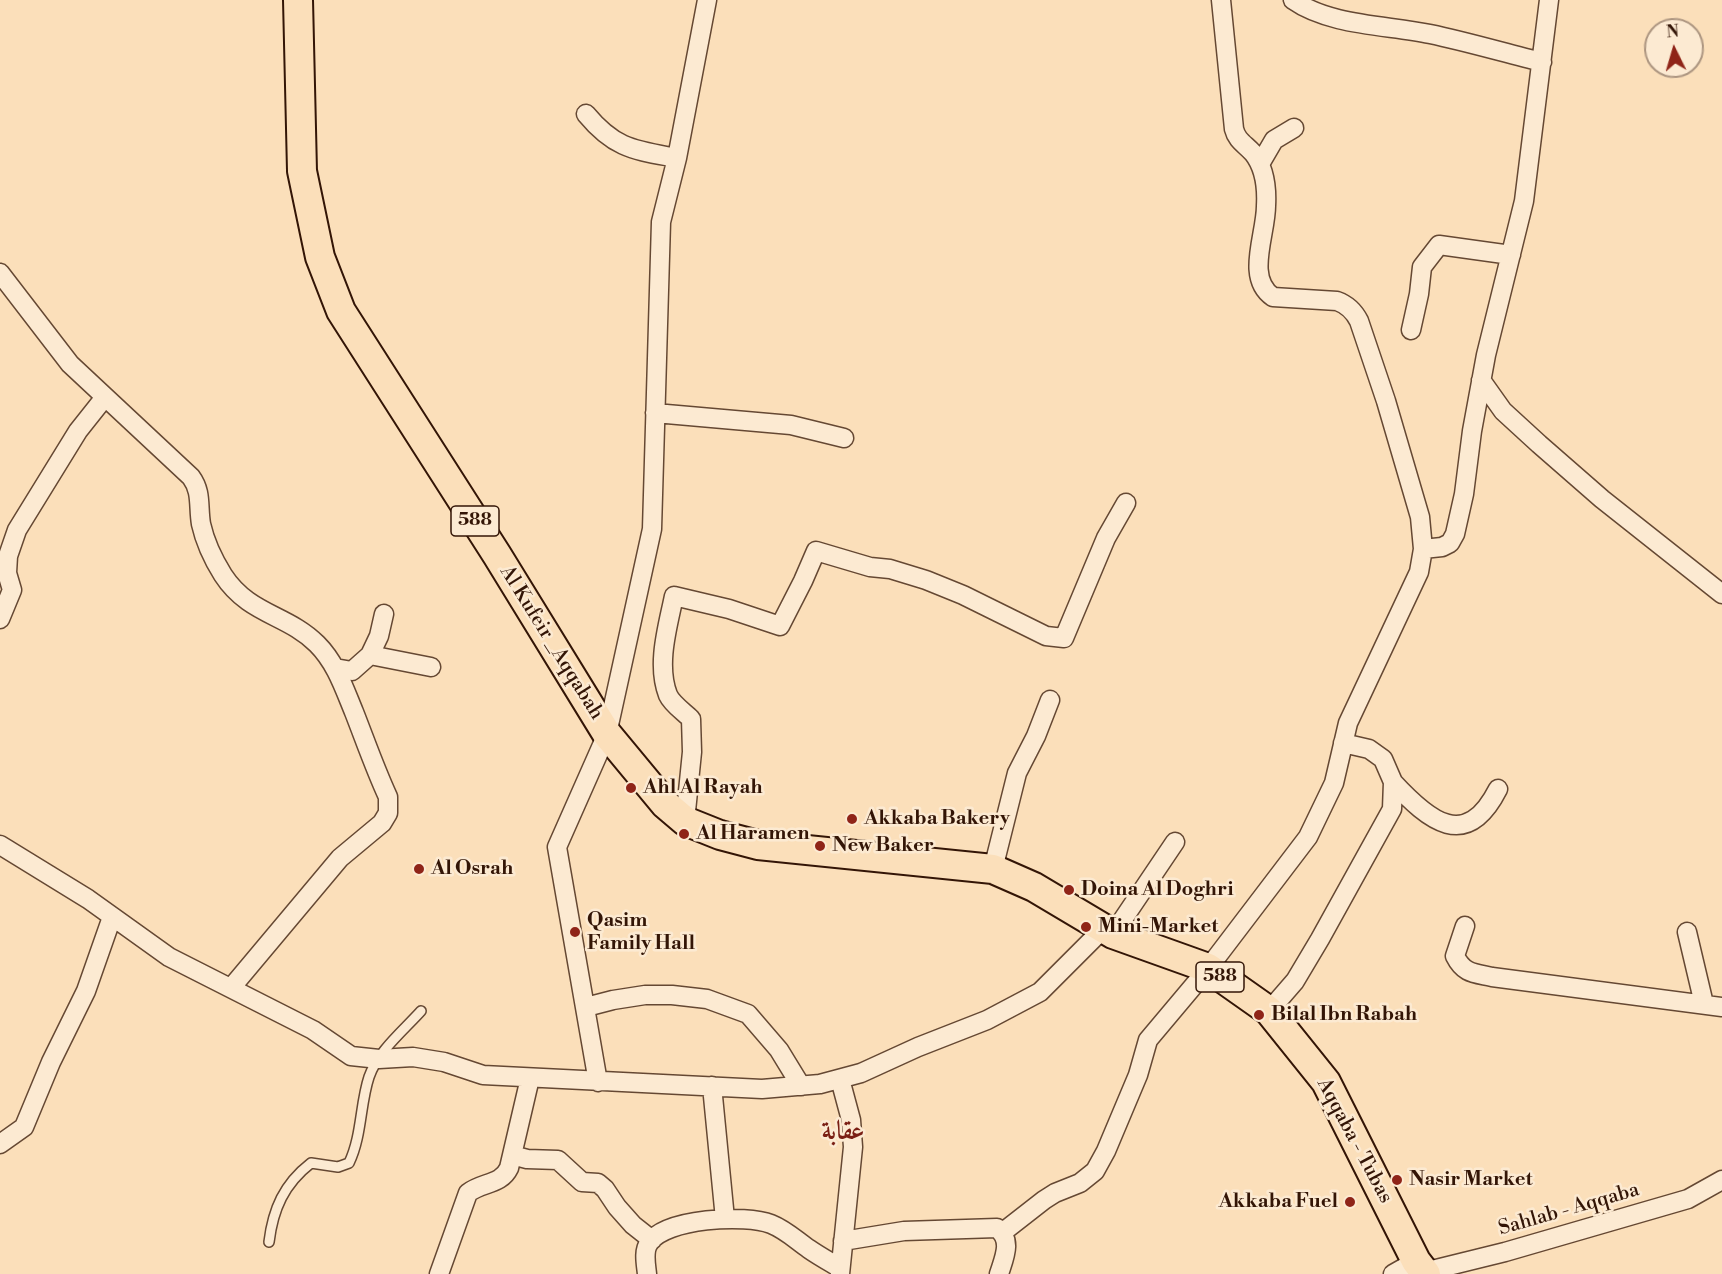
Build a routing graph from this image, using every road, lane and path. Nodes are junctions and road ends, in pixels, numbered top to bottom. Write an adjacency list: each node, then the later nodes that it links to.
1 (298, 0): 28 (main road, Al Kufeir _Aqqabah / 588)
2 (707, 0): 9 (street)
3 (1221, 0): 10 (street)
4 (1293, 0): 6 (street)
5 (1549, 0): 6 (street)
6 (1542, 62): 11 (street)
7 (586, 114): 9 (street)
8 (1294, 128): 10 (street)
9 (677, 158): 16 (street)
10 (1260, 164): 20 (street)
11 (1511, 255): 13 (street); 14 (street)
12 (0, 273): 15 (street)
13 (1411, 330)
14 (1481, 380): 20 (street); 21 (street)
15 (105, 397): 19 (street); 26 (street)
16 (655, 413): 17 (street); 28 (street)
17 (844, 438)
18 (1126, 503): 32 (street)
19 (8, 530): 23 (street)
20 (1423, 549): 29 (street)
21 (1722, 594)
22 (384, 614): 24 (street)
23 (0, 619)
24 (370, 655): 25 (street); 26 (street)
25 (431, 667)
26 (335, 668): 42 (street)
27 (1050, 700): 36 (street)
28 (607, 735): 32 (main road, Al Kufeir _Aqqabah / 588); 44 (street)
29 (1342, 743): 30 (street); 41 (street)
30 (1393, 782): 31 (street); 46 (street)
31 (1498, 789)
32 (685, 821): 35 (main road, Al Kufeir _Aqqabah / 588)
33 (1175, 842): 39 (street)
34 (0, 845): 37 (street)
35 (878, 856): 36 (main road, Aqqaba - Tubas / 588)
36 (993, 869): 39 (main road, Aqqaba - Tubas / 588)
37 (112, 917): 42 (street); 53 (street)
38 (1465, 926): 43 (street)
39 (1108, 931): 41 (main road, Aqqaba - Tubas / 588); 49 (street)
40 (1687, 932): 43 (street)
41 (1208, 968): 46 (main road, Aqqaba - Tubas / 588); 57 (street)
42 (231, 988): 47 (street)
43 (1713, 1006)
44 (586, 1007): 50 (street); 52 (street)
45 (421, 1011): 47 (lane)
46 (1269, 1011): 61 (main road, Aqqaba - Tubas / 588)
47 (379, 1059): 48 (street); 60 (lane)
48 (530, 1078): 50 (street); 54 (street)
49 (840, 1079): 52 (street); 59 (street)
50 (598, 1082): 51 (street)
51 (712, 1086): 52 (street); 56 (street)
52 (801, 1086)
53 (0, 1144)
54 (512, 1155): 58 (street); 63 (street)
55 (1722, 1180): 61 (street, Sahlab - Aqqaba)
56 (725, 1219): 58 (street); 62 (street)
57 (1003, 1232): 59 (street); 65 (street)
58 (652, 1240): 64 (street)
59 (843, 1241): 62 (street)
60 (269, 1242)
61 (1415, 1270)
62 (840, 1271)
63 (439, 1274)
64 (647, 1274)
65 (999, 1274)

